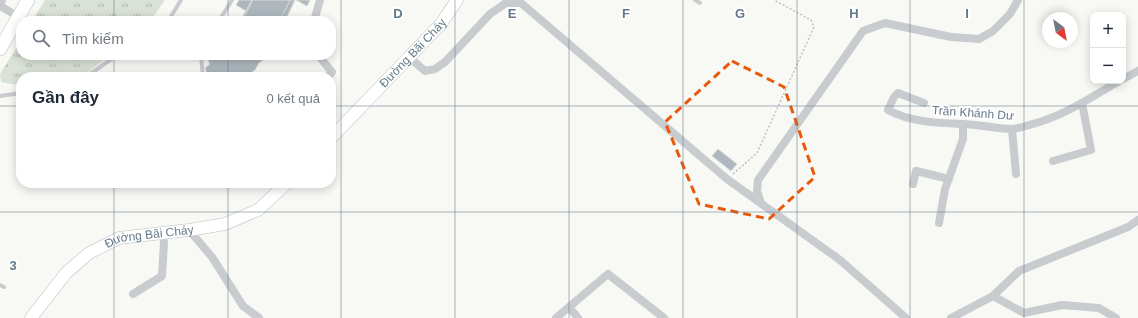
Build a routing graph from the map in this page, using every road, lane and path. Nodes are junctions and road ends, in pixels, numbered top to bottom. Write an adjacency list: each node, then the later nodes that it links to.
1 (28, 0): 12 (main road)
2 (181, 0): 13 (lane)
3 (232, 0): 14 (lane)
4 (320, 0): 15 (street)
5 (457, 0): 18 (main road, Đường Bãi Cháy)
6 (695, 0): 9 (lane)
7 (774, 0): 37 (path)
8 (1018, 0): 41 (street)
9 (700, 3)
10 (0, 6): 11 (street)
11 (16, 16)
12 (19, 16)
13 (173, 16)
14 (222, 16)
15 (315, 16)
16 (16, 21): 17 (main road)
17 (0, 49)
18 (409, 57): 34 (main road, Đường Bãi Cháy); 37 (street)
19 (110, 60): 23 (lane)
20 (201, 60): 24 (lane)
21 (322, 60): 25 (street)
22 (1138, 71): 26 (street)
23 (93, 72)
24 (203, 72)
25 (332, 72)
26 (1126, 77)
27 (1114, 84): 31 (street, Trần Khánh Dư)
28 (16, 94): 29 (lane)
29 (0, 96)
30 (924, 103): 32 (street, Trần Khánh Dư)
31 (1082, 103): 33 (street, Trần Khánh Dư); 35 (street)
32 (963, 124): 33 (street, Trần Khánh Dư); 38 (street)
33 (1012, 130): 36 (street)
34 (336, 133)
35 (1053, 161)
36 (1016, 174)
37 (727, 179): 41 (street)
38 (949, 179): 39 (street); 43 (street)
39 (913, 184)
40 (282, 188): 44 (main road, Đường Bãi Cháy)
41 (761, 203): 55 (street)
42 (1138, 220): 47 (street)
43 (939, 223)
44 (189, 230): 45 (main road, Đường Bãi Cháy); 51 (street)
45 (163, 234): 46 (street); 50 (main road, Đường Bãi Cháy)
46 (133, 294)
47 (993, 296): 49 (street); 56 (street)
48 (569, 306): 52 (street); 53 (street); 54 (street)
49 (1023, 316): 57 (street)
50 (31, 318)
51 (260, 318)
52 (556, 318)
53 (578, 318)
54 (664, 318)
55 (906, 318)
56 (951, 318)
57 (1116, 318)

